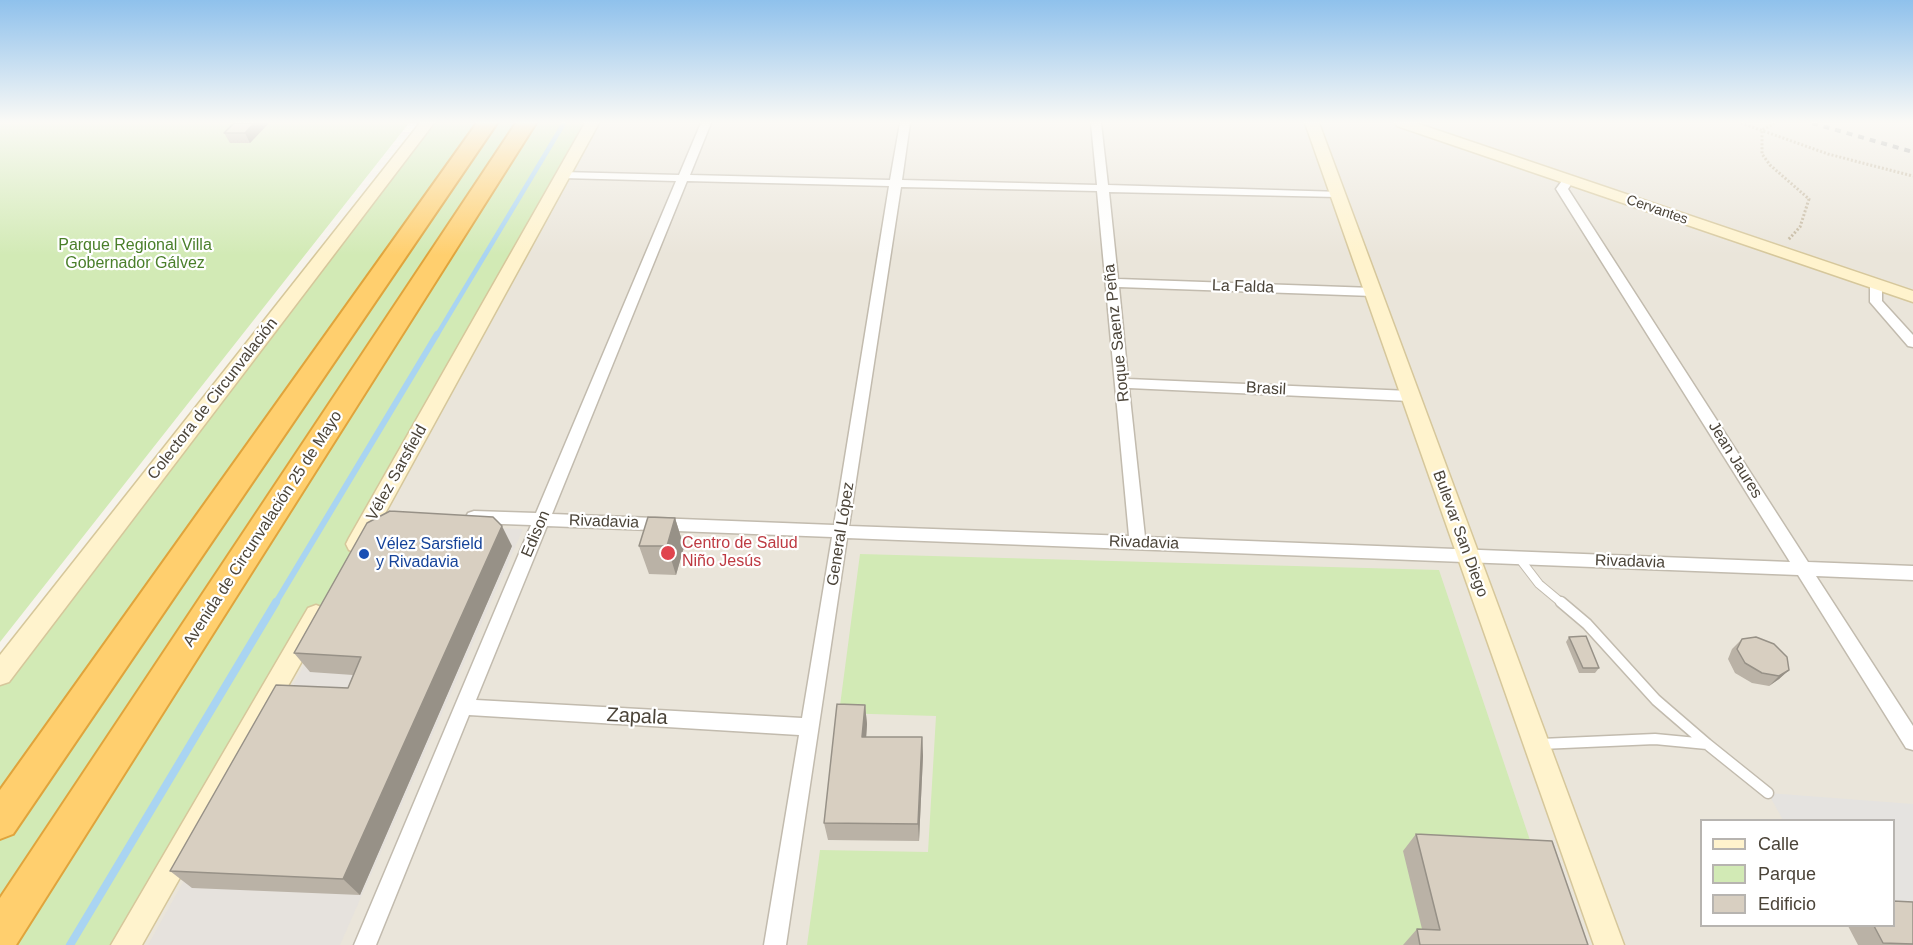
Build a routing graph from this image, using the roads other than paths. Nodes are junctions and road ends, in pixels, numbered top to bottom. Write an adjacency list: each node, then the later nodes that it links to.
1 (393, 167): 33 (main road, Colectora de Circunvalación)
2 (456, 167): 40 (highway)
3 (497, 167): 41 (highway, Avenida de Circunvalación 25 de Mayo)
4 (567, 167): 10 (main road, Vélez Sarsfield)
5 (688, 167): 11 (street, Edison)
6 (898, 167): 13 (street, General López)
7 (1101, 167): 14 (street, Roque Saenz Peña)
8 (1328, 167): 15 (main road, Bulevar San Diego)
9 (1530, 167): 12 (main road, Cervantes)
10 (563, 175): 11 (street); 29 (main road, Vélez Sarsfield)
11 (683, 178): 13 (street); 24 (street, Edison)
12 (1568, 180): 17 (main road, Cervantes); 30 (street, Jean Jaures)
13 (896, 183): 14 (street); 25 (street, General López)
14 (1103, 188): 15 (street); 16 (street, Roque Saenz Peña)
15 (1338, 194): 18 (main road, Bulevar San Diego)
16 (1112, 283): 18 (street, La Falda); 21 (street, Roque Saenz Peña)
17 (1876, 285): 19 (main road, Cervantes); 20 (street)
18 (1373, 291): 22 (main road, Bulevar San Diego)
19 (1913, 297)
20 (1913, 343)
21 (1122, 383): 22 (street, Brasil); 26 (street, Roque Saenz Peña)
22 (1410, 396): 27 (main road, Bulevar San Diego)
23 (459, 516): 24 (street, Rivadavia)
24 (542, 519): 25 (street, Rivadavia); 34 (street, Edison)
25 (842, 531): 26 (street, Rivadavia); 35 (street, General López)
26 (1138, 543): 27 (street, Rivadavia)
27 (1468, 555): 28 (street, Rivadavia); 37 (main road, Bulevar San Diego)
28 (1518, 557): 30 (street, Rivadavia); 38 (lane)
29 (345, 564)
30 (1804, 568): 31 (street, Rivadavia); 36 (street, Jean Jaures)
31 (1913, 573)
32 (328, 595): 42 (main road)
33 (0, 674)
34 (463, 707): 35 (street, Zapala); 43 (street, Edison)
35 (810, 727): 44 (street, General López)
36 (1913, 742)
37 (1536, 744): 38 (lane); 45 (main road, Bulevar San Diego)
38 (1707, 744): 39 (lane)
39 (1768, 793)
40 (0, 821)
41 (0, 934)
42 (126, 945)
43 (365, 945)
44 (775, 945)
45 (1609, 945)

